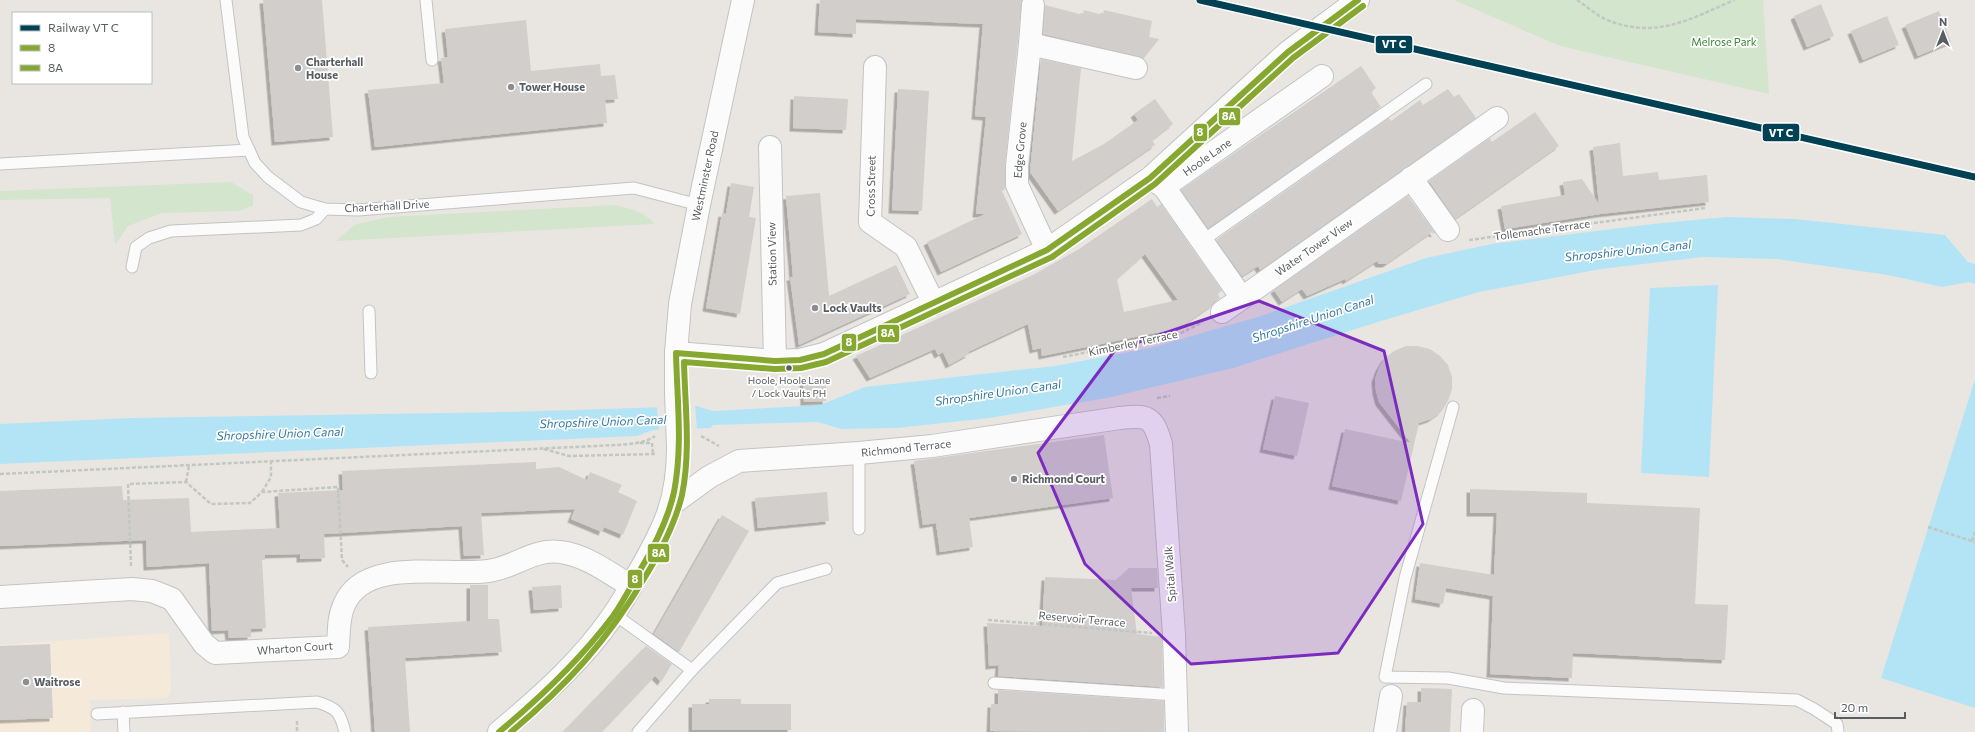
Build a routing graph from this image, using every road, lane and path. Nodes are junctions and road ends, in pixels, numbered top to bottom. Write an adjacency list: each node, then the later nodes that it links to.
1 (226, 0): 16 (lane, Charterhall Drive)
2 (426, 0): 9 (lane)
3 (743, 0): 20 (street, Westminster Road)
4 (1358, 0): 19 (street, Hoole Lane)
5 (1577, 0): 6 (path)
6 (1734, 0)
7 (1033, 5): 8 (street, Edge Grove)
8 (1030, 44): 11 (street); 25 (street, Edge Grove)
9 (432, 60)
10 (875, 67): 28 (street, Cross Street)
11 (1136, 68)
12 (1322, 76): 19 (street, Hoole Lane)
13 (1426, 84): 24 (lane)
14 (1497, 118): 18 (street, Water Tower View)
15 (770, 147): 33 (street, Station View)
16 (249, 150): 17 (lane); 22 (lane, Charterhall Drive)
17 (0, 164)
18 (1411, 178): 23 (street); 27 (street, Water Tower View)
19 (1157, 182): 24 (street); 25 (street, Hoole Lane)
20 (699, 205): 22 (lane, Charterhall Drive); 31 (street, Westminster Road)
21 (1705, 208): 23 (path, Tollemache Terrace)
22 (325, 209): 26 (lane)
23 (1448, 230)
24 (1202, 241): 27 (street)
25 (1047, 250): 28 (street, Hoole Lane)
26 (132, 267)
27 (1242, 298): 30 (street)
28 (934, 304): 33 (street, Hoole Lane)
29 (368, 311): 34 (lane)
30 (1222, 312): 32 (path, Kimberley Terrace)
31 (676, 353): 33 (street, Hoole Lane); 42 (street, bridge)
32 (1063, 357)
33 (775, 361)
34 (371, 373)
35 (1452, 407): 77 (lane)
36 (1150, 419): 43 (street, Richmond Terrace); 62 (street, Spital Walk)
37 (660, 432): 39 (path)
38 (702, 437): 40 (path)
39 (636, 443): 41 (path); 44 (path)
40 (719, 446)
41 (541, 448): 44 (path); 45 (path)
42 (678, 450): 44 (path); 50 (street)
43 (859, 453): 50 (street, Richmond Terrace); 52 (lane)
44 (652, 454)
45 (271, 462): 46 (path); 49 (path)
46 (189, 466): 47 (path); 48 (path)
47 (0, 474)
48 (186, 482): 49 (path); 58 (path)
49 (262, 492): 56 (path)
50 (672, 504): 57 (street)
51 (1928, 527): 54 (path)
52 (859, 529)
53 (1975, 532): 54 (path)
54 (1974, 541)
55 (826, 569): 63 (lane)
56 (362, 583): 57 (street, Wharton Court); 58 (street, Wharton Court)
57 (631, 586): 60 (street)
58 (132, 589): 59 (street, Wharton Court)
59 (0, 597)
60 (614, 614): 63 (lane); 72 (street)
61 (988, 620): 62 (path, Reservoir Terrace)
62 (1174, 635): 65 (street, Spital Walk)
63 (692, 670): 73 (lane)
64 (994, 683): 65 (lane)
65 (1176, 695): 74 (street, Spital Walk)
66 (1391, 696): 75 (street)
67 (1473, 710): 76 (street)
68 (123, 712): 69 (lane); 70 (lane); 71 (lane)
69 (97, 714)
70 (124, 732)
71 (345, 732)
72 (500, 732)
73 (638, 732)
74 (1177, 732)
75 (1384, 732)
76 (1472, 732)
77 (1838, 732)

